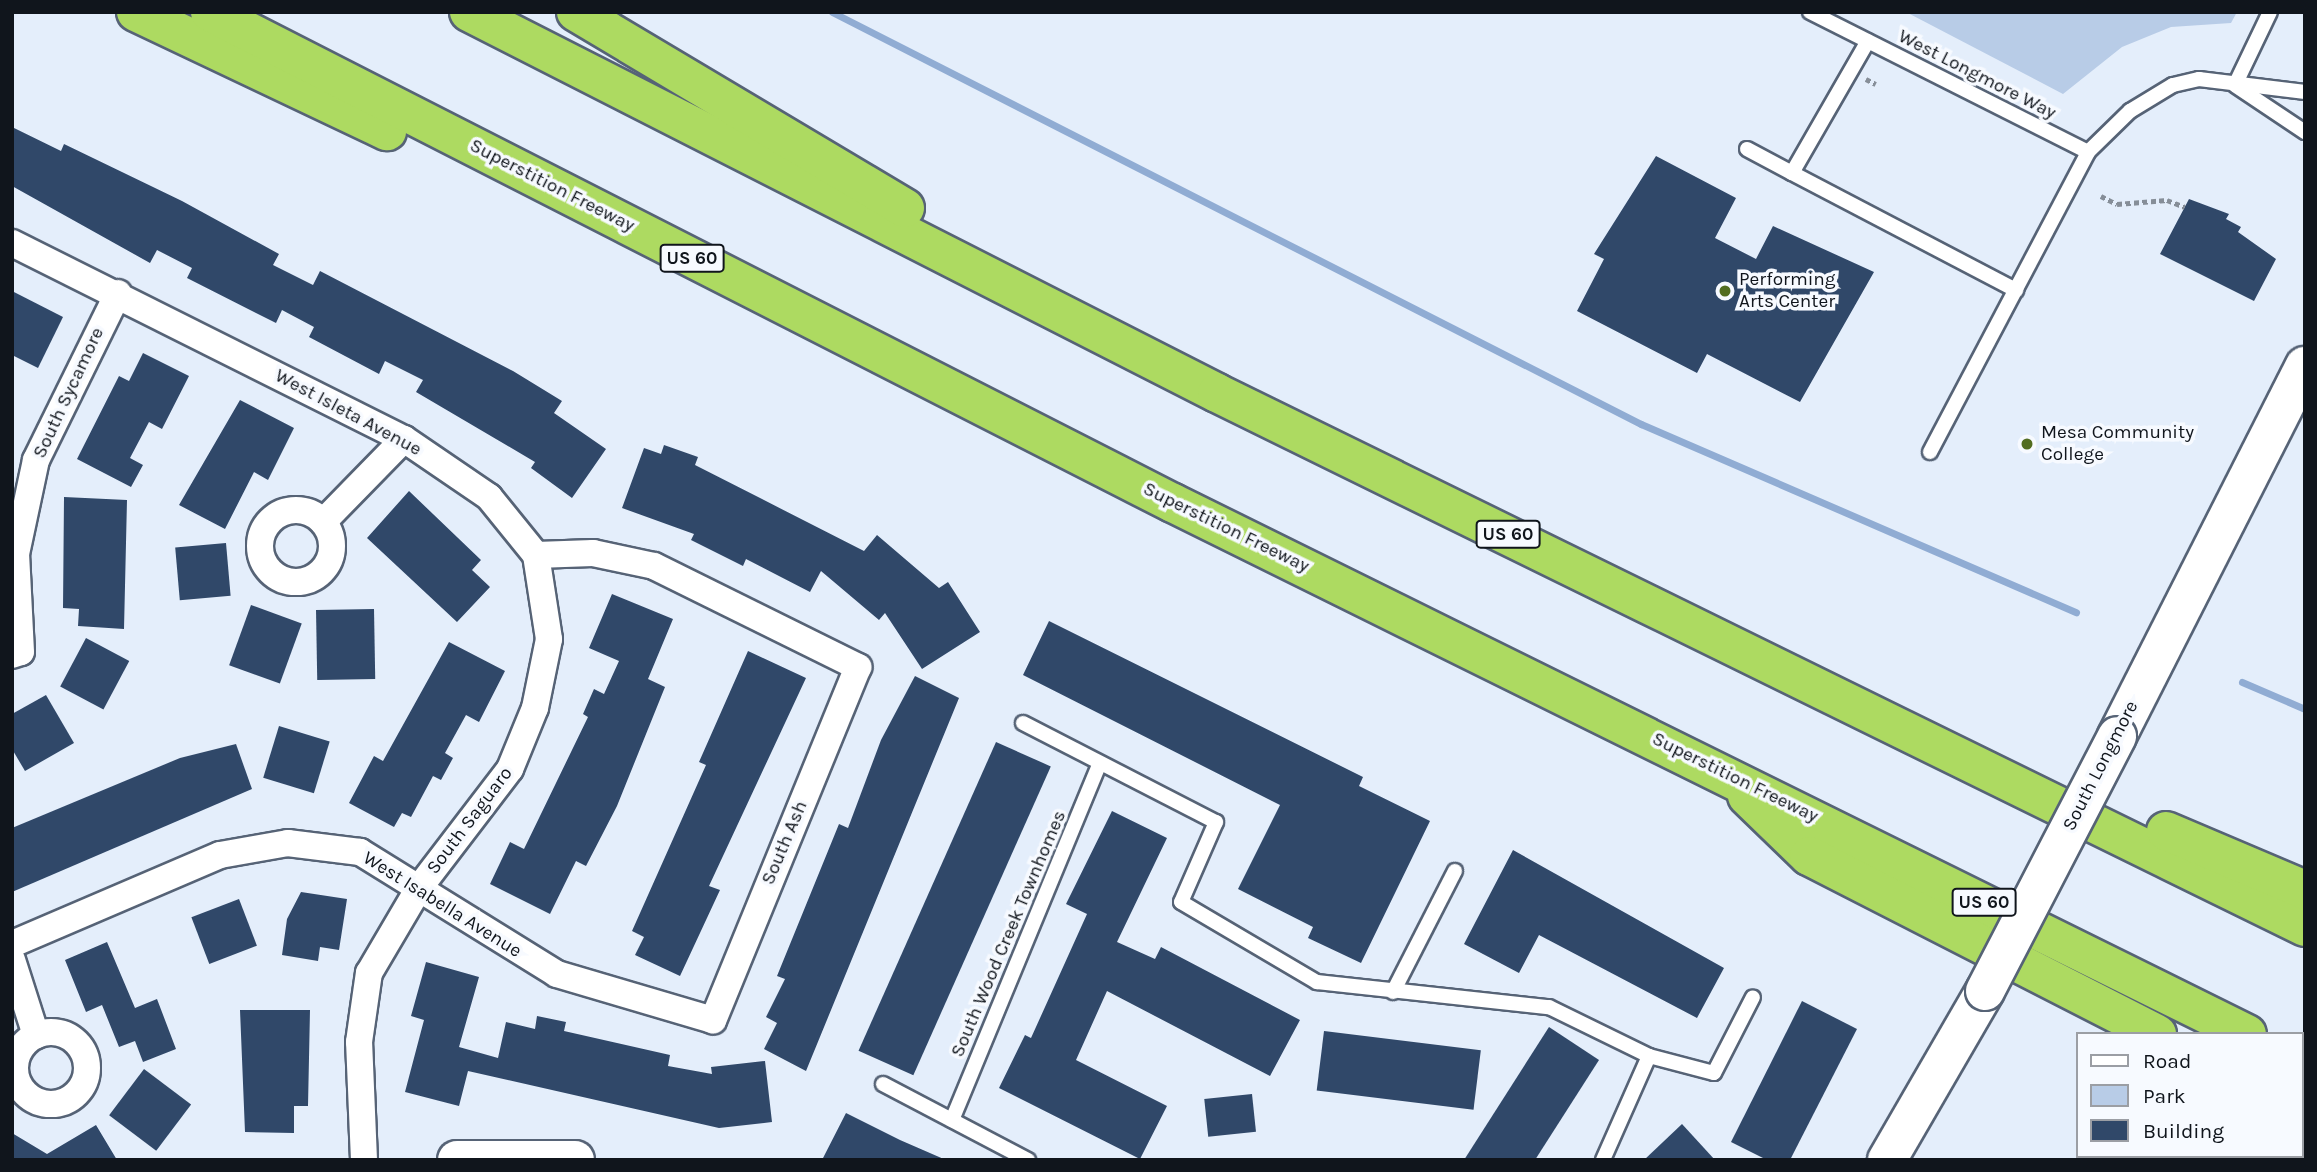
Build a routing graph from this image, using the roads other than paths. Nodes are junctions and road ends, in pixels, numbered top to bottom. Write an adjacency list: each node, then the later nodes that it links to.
1 (136, 12): 21 (highway)
2 (210, 12): 21 (highway, Superstition Freeway / US 60)
3 (469, 12): 18 (highway, US 60)
4 (576, 12): 18 (highway)
5 (1810, 12): 7 (lane, West Longmore Way)
6 (2270, 12): 8 (lane)
7 (1868, 41): 12 (lane, West Longmore Way); 13 (lane)
8 (2235, 85): 9 (lane); 10 (lane); 12 (lane)
9 (2305, 92)
10 (2305, 132)
11 (1747, 149): 13 (lane)
12 (2088, 152): 15 (lane)
13 (1793, 173): 15 (lane)
14 (12, 243): 16 (street, West Isleta Avenue)
15 (2016, 290): 20 (lane)
16 (118, 293): 19 (street, West Isleta Avenue); 24 (street, South Sycamore)
17 (2305, 366): 49 (street, South Longmore, bridge)
18 (1217, 393): 25 (highway, US 60)
19 (404, 439): 22 (street); 23 (street, West Isleta Avenue)
20 (1930, 452)
21 (1173, 503): 28 (highway, Superstition Freeway / US 60)
22 (323, 522)
23 (536, 555): 30 (street, South Saguaro); 37 (street, South Ash)
24 (12, 655)
25 (1800, 675): 31 (highway); 32 (highway, US 60)
26 (1023, 723): 27 (lane)
27 (1100, 763): 35 (lane); 43 (lane, South Wood Creek Townhomes)
28 (1721, 770): 38 (highway); 39 (highway, Superstition Freeway / US 60)
29 (1455, 871): 35 (lane)
30 (419, 888): 33 (street, West Isabella Avenue); 37 (street, West Isabella Avenue); 44 (street, South Saguaro)
31 (2305, 890)
32 (2305, 927)
33 (12, 944)
34 (12, 960): 40 (street)
35 (1394, 992): 41 (lane)
36 (1753, 997): 41 (lane)
37 (713, 1020)
38 (2154, 1032)
39 (2243, 1032)
40 (36, 1035)
41 (1649, 1056): 48 (lane)
42 (883, 1084): 43 (lane)
43 (952, 1120): 47 (lane)
44 (364, 1160)
45 (457, 1160): 46 (street)
46 (575, 1160)
47 (1028, 1160)
48 (1603, 1160)
49 (1887, 1160)

